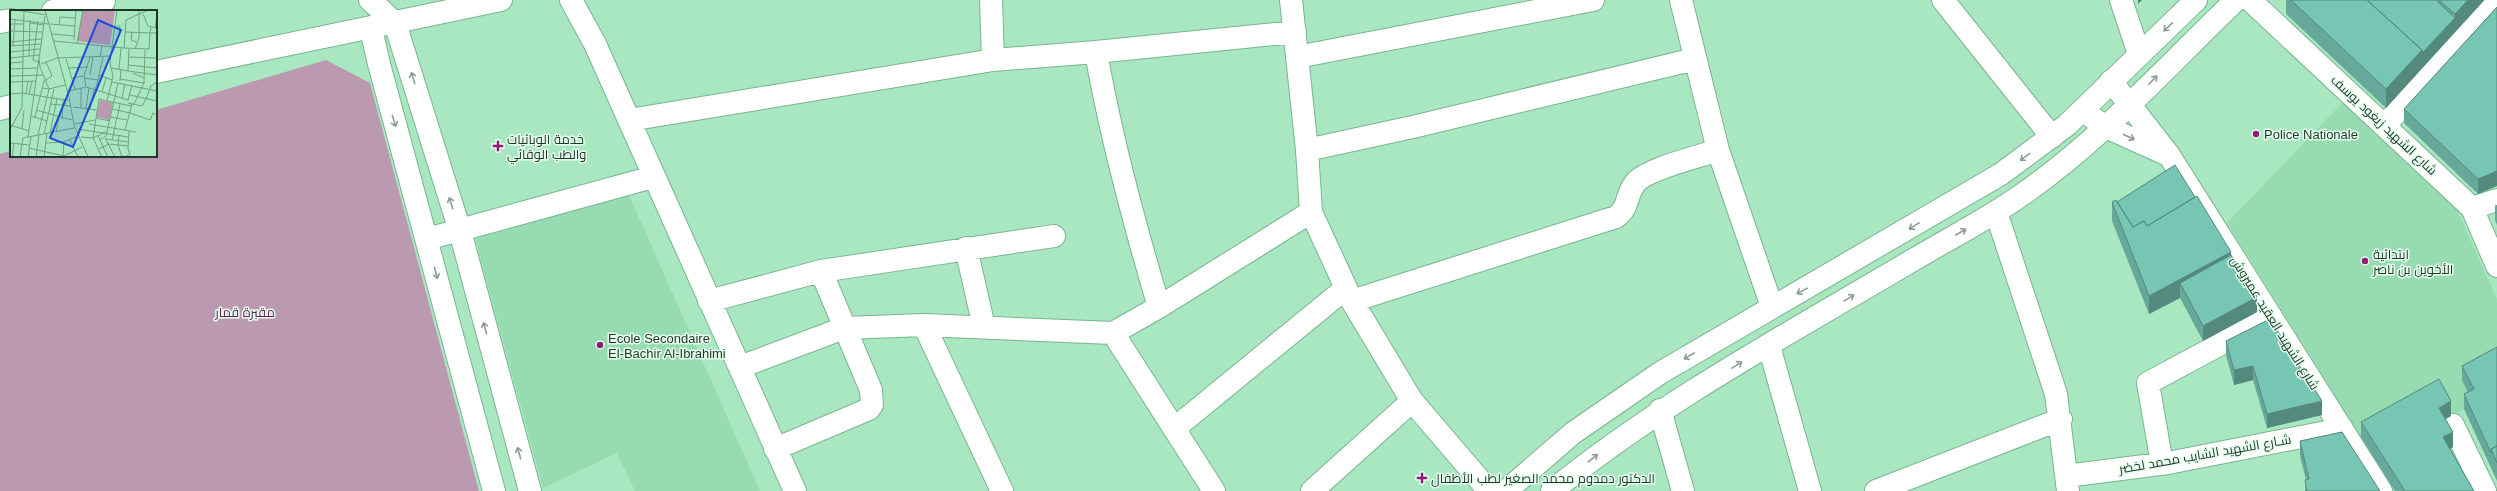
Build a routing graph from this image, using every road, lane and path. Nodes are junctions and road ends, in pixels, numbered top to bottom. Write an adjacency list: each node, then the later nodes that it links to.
1 (370, 0): 18 (main road); 19 (main road)
2 (502, 0): 18 (main road)
3 (571, 0): 32 (main road)
4 (991, 0): 25 (main road)
5 (1291, 0): 20 (main road)
6 (1593, 0): 23 (main road)
7 (1681, 0): 24 (main road)
8 (1943, 0): 35 (main road)
9 (2121, 0): 22 (main road)
10 (2196, 0): 22 (main road, one-way to 22)
11 (2236, 0): 28 (main road, one-way to 11)
12 (2250, 0): 33 (main road, شارع الشهيد زيغود يوسف)
13 (2497, 3): 33 (main road)
14 (104, 4): 15 (main road)
15 (60, 10)
16 (10, 20): 17 (main road)
17 (0, 22)
18 (395, 23): 19 (main road); 44 (main road, one-way to 18)
19 (371, 29): 26 (main road); 46 (main road, one-way to 46)
20 (1295, 32): 21 (main road); 23 (main road)
21 (1096, 52): 25 (main road); 52 (main road)
22 (2139, 54): 27 (main road)
23 (1297, 57): 36 (main road)
24 (1695, 59): 36 (main road); 37 (main road)
25 (993, 60): 32 (main road)
26 (157, 72)
27 (2111, 81): 28 (main road, شارع الشهيد العقيد عميروش); 31 (main road)
28 (2128, 105): 34 (main road); 38 (main road, شارع الشهيد العقيد عميروش)
29 (10, 106): 30 (main road)
30 (0, 109)
31 (2083, 111): 34 (main road); 35 (main road)
32 (629, 120): 39 (main road)
33 (2385, 125): 41 (main road, شارع الشهيد زيغود يوسف)
34 (2106, 127): 38 (main road, one-way to 38); 43 (main road)
35 (2052, 137): 53 (main road, one-way to 53)
36 (1307, 150): 42 (main road)
37 (1718, 150): 50 (main road); 53 (main road)
38 (2168, 155): 54 (main road, شارع الشهيد العقيد عميروش)
39 (652, 177): 44 (main road); 51 (main road)
40 (2497, 200): 41 (main road)
41 (2472, 208): 48 (main road, شارع الشهيد زيغود يوسف)
42 (1311, 212): 50 (main road); 52 (main road)
43 (1996, 212): 59 (main road, one-way to 43); 65 (main road)
44 (460, 231): 46 (main road); 61 (main road, one-way to 44)
45 (1054, 236): 47 (main road)
46 (427, 239): 63 (main road, one-way to 63)
47 (966, 248): 49 (main road); 56 (main road)
48 (2497, 266)
49 (821, 271): 51 (main road); 57 (main road)
50 (1348, 294): 62 (main road); 67 (main road)
51 (709, 301): 60 (main road)
52 (1159, 307): 58 (main road)
53 (1772, 307): 79 (main road, one-way to 79)
54 (2271, 317): 68 (main road, شارع الشهيد العقيد عميروش); 70 (main road)
55 (924, 326): 56 (main road); 57 (main road); 75 (main road)
56 (984, 327): 58 (main road)
57 (844, 328): 60 (main road); 69 (main road)
58 (1113, 333): 67 (main road)
59 (1769, 346): 64 (main road, one-way to 59); 82 (main road)
60 (740, 367): 69 (main road)
61 (504, 399): 63 (main road); 73 (main road, one-way to 61)
62 (1412, 401): 77 (main road); 78 (main road)
63 (472, 406): 72 (main road)
64 (1660, 410): 80 (main road, one-way to 64); 81 (main road)
65 (2061, 419): 71 (main road); 83 (main road)
66 (2453, 425): 85 (main road)
67 (1175, 428): 76 (main road)
68 (2342, 429): 70 (main road, شـارع الشهيد الشايب محمد لخضر); 84 (main road, شارع الشهيد العقيد عميروش)
69 (775, 449): 74 (main road)
70 (2162, 464): 71 (main road, شـارع الشهيد الشايب محمد لخضر)
71 (2067, 484)
72 (494, 491)
73 (530, 491)
74 (795, 491)
75 (1002, 491)
76 (1214, 491)
77 (1312, 491)
78 (1489, 491)
79 (1506, 491)
80 (1552, 491)
81 (1683, 491)
82 (1810, 491)
83 (1876, 491)
84 (2381, 491)
85 (2485, 491)

